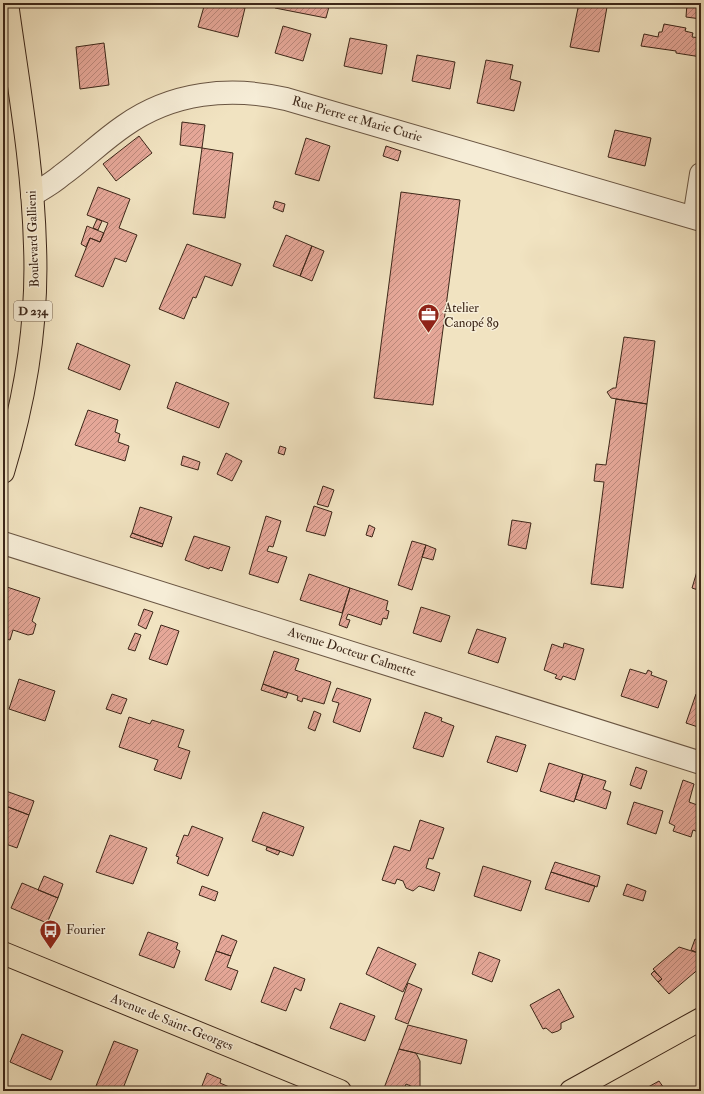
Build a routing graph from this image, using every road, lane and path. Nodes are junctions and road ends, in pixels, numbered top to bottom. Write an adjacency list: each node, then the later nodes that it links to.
1 (7, 3): 2 (main road, Boulevard Gallieni / D 234)
2 (8, 46): 4 (main road, Boulevard Gallieni / D 234)
3 (701, 174): 5 (street)
4 (32, 195): 5 (street, Rue Pierre et Marie Curie); 6 (main road, Boulevard Gallieni / D 234)
5 (697, 219)
6 (3, 472)
7 (3, 543): 8 (street, Avenue Docteur Calmette)
8 (701, 763)
9 (3, 953): 11 (main road, Avenue de Saint-Georges)
10 (701, 1019): 12 (main road)
11 (340, 1091)
12 (571, 1091)

